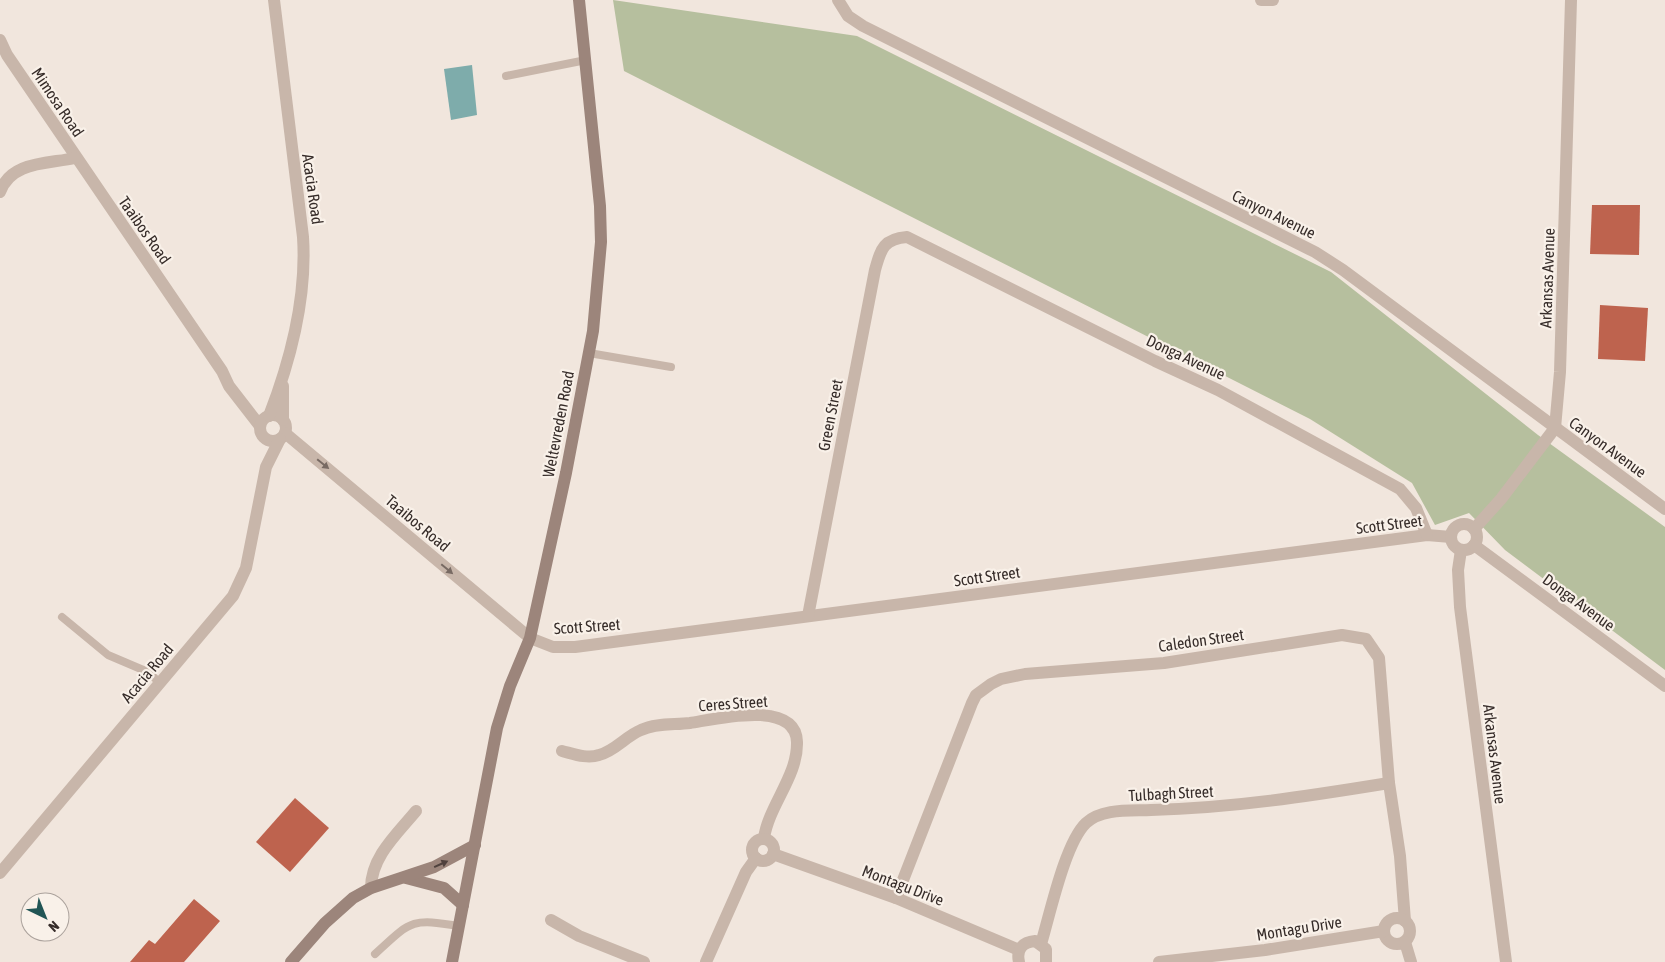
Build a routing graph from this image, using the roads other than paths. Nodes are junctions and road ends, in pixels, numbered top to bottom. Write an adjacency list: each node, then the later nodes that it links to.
1 (274, 0): 15 (street, Acacia Road)
2 (579, 0): 8 (main road, Weltevreden Road)
3 (838, 0): 17 (street, Canyon Avenue)
4 (1261, 0): 5 (street)
5 (1273, 0)
6 (1571, 0): 17 (street, Arkansas Avenue)
7 (0, 40): 10 (street, Mimosa Road)
8 (586, 60): 9 (lane); 13 (main road, Weltevreden Road)
9 (506, 76)
10 (75, 158): 11 (street, Mimosa Road); 16 (street, Taaibos Road)
11 (0, 192)
12 (907, 237): 22 (street, Donga Avenue); 26 (street, Green Street)
13 (589, 352): 14 (lane); 28 (main road, Weltevreden Road)
14 (671, 367)
15 (283, 381): 16 (street, Acacia Road); 18 (street, Acacia Road)
16 (264, 424): 18 (street); 18 (street); 19 (street, Acacia Road)
17 (1555, 428): 20 (street, Canyon Avenue); 21 (street, Arkansas Avenue)
18 (283, 431): 19 (street, Acacia Road); 28 (street, Taaibos Road, one-way to 28)
19 (266, 467): 29 (street, Acacia Road)
20 (1665, 509)
21 (1474, 529): 23 (street); 24 (street)
22 (1427, 535): 23 (street, Scott Street); 26 (street, Scott Street)
23 (1451, 537): 25 (street)
24 (1474, 545): 25 (street); 30 (street, Donga Avenue)
25 (1461, 550): 58 (street, Arkansas Avenue)
26 (808, 616): 28 (street, Scott Street)
27 (62, 617): 29 (lane)
28 (530, 638): 35 (main road, Weltevreden Road)
29 (160, 682): 38 (street, Acacia Road)
30 (1665, 686)
31 (562, 751): 34 (street, Ceres Street)
32 (1389, 783): 41 (street, Caledon Street); 44 (street, Caledon Street); 48 (street, Tulbagh Street)
33 (416, 811): 40 (street)
34 (764, 838): 36 (street); 37 (street)
35 (475, 845): 39 (main road, one-way to 35); 42 (main road, Weltevreden Road)
36 (773, 854): 37 (street); 41 (street, Montagu Drive)
37 (756, 858): 54 (street)
38 (0, 873)
39 (405, 878): 40 (main road); 42 (main road)
40 (371, 888): 51 (main road)
41 (896, 898): 50 (street, Montagu Drive)
42 (463, 905): 45 (main road, Weltevreden Road)
43 (551, 920): 53 (street)
44 (1405, 921): 46 (street); 47 (street)
45 (459, 926): 49 (lane); 52 (main road, Weltevreden Road)
46 (1384, 931): 47 (street); 56 (street, Montagu Drive)
47 (1405, 942): 57 (street)
48 (1041, 944): 50 (street); 55 (street)
49 (375, 954)
50 (1019, 956)
51 (291, 962)
52 (452, 962)
53 (644, 962)
54 (706, 962)
55 (1046, 962)
56 (1159, 962)
57 (1411, 962)
58 (1506, 962)

